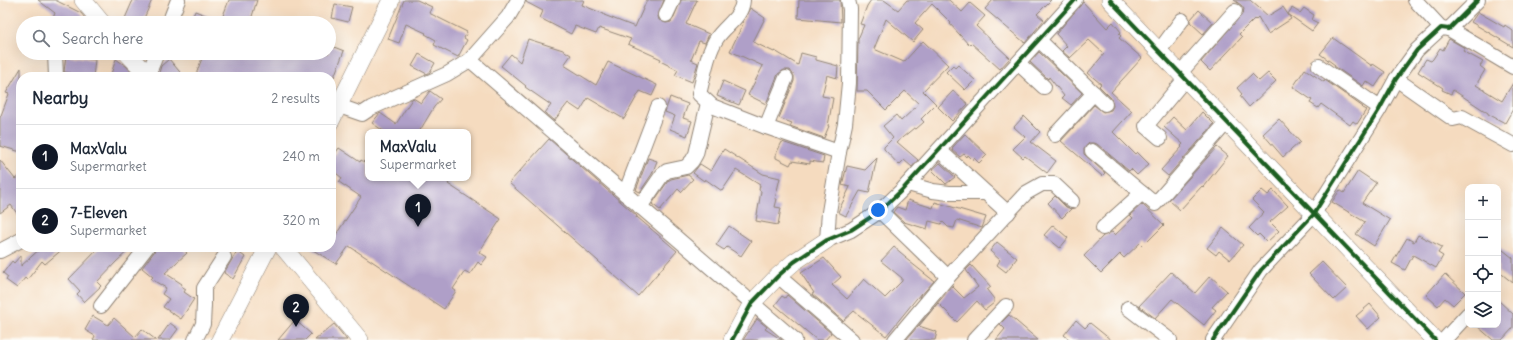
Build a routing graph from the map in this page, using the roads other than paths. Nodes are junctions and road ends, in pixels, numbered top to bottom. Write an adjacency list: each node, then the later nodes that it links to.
1 (83, 0): 14 (street)
2 (178, 0): 15 (street)
3 (390, 0): 39 (street)
4 (518, 0): 23 (street)
5 (672, 0): 13 (street)
6 (743, 0): 35 (street)
7 (1075, 0): 18 (street)
8 (1110, 0): 19 (street)
9 (1415, 0): 17 (street)
10 (1478, 0): 17 (street)
11 (852, 3): 48 (street)
12 (1235, 11): 30 (street)
13 (666, 15)
14 (96, 16)
15 (172, 16)
16 (1182, 20): 19 (street)
17 (1445, 29): 26 (street); 32 (street)
18 (1039, 40): 24 (street); 34 (street)
19 (1159, 51): 30 (street)
20 (55, 60): 27 (street)
21 (134, 60): 28 (street)
22 (155, 60): 29 (street)
23 (470, 60): 40 (street); 52 (street)
24 (1018, 63): 33 (street); 46 (street)
25 (1319, 66): 38 (street)
26 (1513, 67)
27 (56, 72)
28 (145, 72)
29 (150, 72)
30 (1183, 76): 41 (street); 44 (street)
31 (786, 78): 42 (street)
32 (1396, 79): 38 (street); 45 (street)
33 (1044, 87)
34 (1094, 93): 36 (street); 43 (street)
35 (708, 102): 42 (street); 54 (street)
36 (1105, 104)
37 (658, 107): 52 (street)
38 (1380, 108): 57 (street)
39 (336, 112)
40 (336, 114)
41 (1227, 122): 51 (street); 57 (street)
42 (766, 127): 48 (street)
43 (1055, 135)
44 (1160, 138)
45 (1513, 145)
46 (939, 150): 49 (street); 50 (street)
47 (1092, 151): 51 (street)
48 (839, 152): 59 (street)
49 (908, 184): 50 (street); 55 (street)
50 (986, 193): 56 (street)
51 (1142, 193): 58 (street)
52 (625, 194): 54 (street)
53 (1072, 201): 56 (street)
54 (640, 207): 68 (street)
55 (880, 210): 59 (street); 67 (street)
56 (1008, 212): 67 (street)
57 (1313, 214): 82 (street); 83 (street)
58 (1103, 228)
59 (827, 240): 66 (street)
60 (16, 243): 61 (street)
61 (0, 251)
62 (143, 252): 69 (street)
63 (265, 252): 74 (street)
64 (287, 252): 75 (street)
65 (224, 257): 73 (street)
66 (778, 276): 68 (street); 78 (street)
67 (948, 277): 79 (street)
68 (752, 303): 76 (street); 77 (street)
69 (101, 306)
70 (1006, 306): 80 (street)
71 (1128, 308): 81 (street)
72 (1465, 317): 84 (street)
73 (196, 340)
74 (220, 340)
75 (360, 340)
76 (732, 340)
77 (795, 340)
78 (852, 340)
79 (895, 340)
80 (974, 340)
81 (1170, 340)
82 (1213, 340)
83 (1435, 340)
84 (1444, 340)

